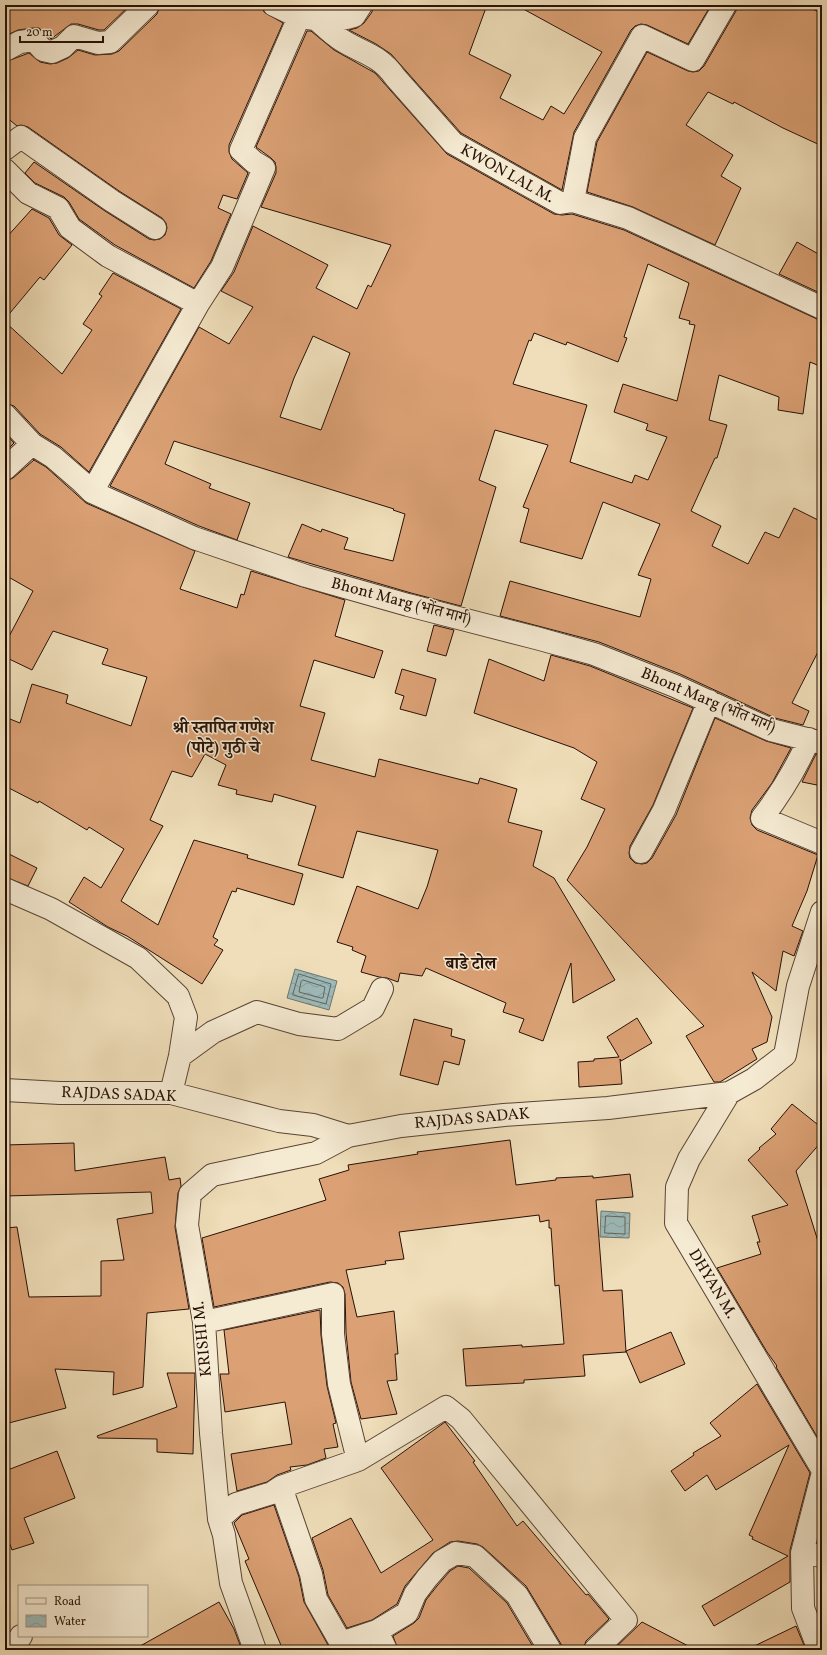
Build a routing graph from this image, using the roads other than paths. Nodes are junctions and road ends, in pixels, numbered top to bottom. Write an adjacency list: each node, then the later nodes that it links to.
1 (148, 5): 6 (street)
2 (274, 5): 5 (street)
3 (361, 5): 5 (street)
4 (725, 5): 9 (street)
5 (307, 18): 9 (street, KWON LAL M.); 11 (street)
6 (5, 50)
7 (5, 149): 10 (street)
8 (5, 170): 11 (street)
9 (573, 201): 12 (street, KWON LAL M.)
10 (155, 228)
11 (198, 304): 16 (street)
12 (822, 308)
13 (5, 415): 14 (street, Bhont Marg (भाेंत मार्ग))
14 (32, 444): 15 (street); 16 (street, Bhont Marg (भाेंत मार्ग))
15 (5, 469)
16 (92, 492): 17 (street, Bhont Marg (भाेंत मार्ग))
17 (709, 701): 18 (street, Bhont Marg (भाेंत मार्ग)); 20 (street)
18 (816, 741): 19 (street)
19 (822, 843)
20 (640, 852)
21 (5, 889): 24 (street)
22 (822, 912): 27 (street, RAJDAS SADAK)
23 (382, 990): 24 (street)
24 (180, 1056): 26 (street)
25 (5, 1090): 26 (street, RAJDAS SADAK)
26 (171, 1093): 28 (street, RAJDAS SADAK)
27 (729, 1093): 28 (street, RAJDAS SADAK); 31 (street, DHYAN M.)
28 (348, 1136): 29 (street, KRISHI M.)
29 (204, 1322): 30 (street); 34 (street, KRISHI M.)
30 (358, 1460): 33 (street); 43 (street)
31 (822, 1469)
32 (822, 1476): 35 (street)
33 (281, 1487): 34 (street); 38 (street)
34 (219, 1519): 40 (street, KRISHI M.)
35 (812, 1555): 44 (street)
36 (377, 1631): 38 (street); 41 (street); 42 (street)
37 (20, 1637): 39 (street)
38 (341, 1646)
39 (12, 1650)
40 (255, 1650)
41 (386, 1650)
42 (550, 1650)
43 (594, 1650)
44 (819, 1650)

